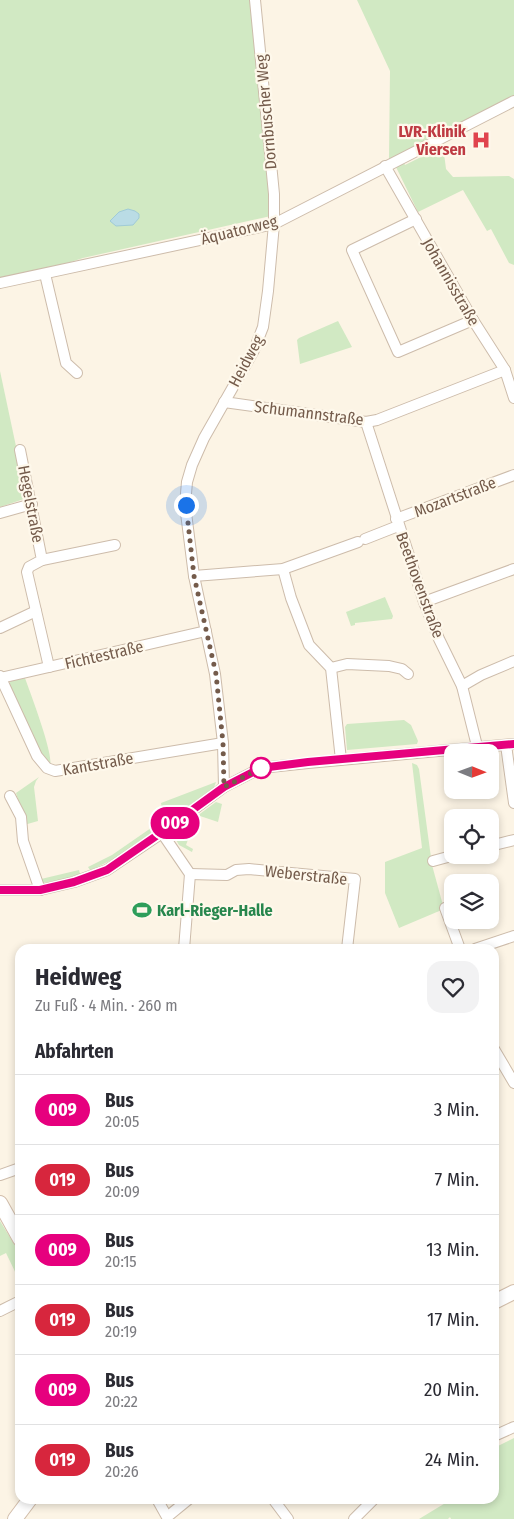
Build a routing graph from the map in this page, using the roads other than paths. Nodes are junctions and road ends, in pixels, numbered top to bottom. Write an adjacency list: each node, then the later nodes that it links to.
1 (255, 0): 5 (street, Dornbuscher Weg)
2 (514, 101): 3 (street, Äquatorweg)
3 (386, 166): 4 (street, Johannisstraße); 5 (street, Äquatorweg)
4 (416, 219): 8 (street, Johannisstraße); 8 (street)
5 (274, 224): 6 (street, Äquatorweg); 12 (street, Heidweg)
6 (44, 274): 7 (street, Äquatorweg); 10 (street)
7 (0, 283)
8 (473, 320): 9 (street, Johannisstraße)
9 (506, 370): 11 (street, Johannisstraße); 13 (street, Schumannstraße)
10 (77, 373)
11 (514, 398)
12 (224, 402): 13 (street, Schumannstraße); 23 (street, Heidweg)
13 (366, 422): 18 (street, Beethovenstraße)
14 (20, 450): 16 (street, Hegelstraße)
15 (514, 475): 18 (street, Mozartstraße)
16 (32, 504): 17 (street); 20 (street, Hegelstraße)
17 (0, 513)
18 (397, 523): 21 (street, Mozartstraße); 24 (street, Beethovenstraße)
19 (115, 545): 20 (street)
20 (42, 560): 25 (street, Hegelstraße)
21 (283, 569): 23 (street, Mozartstraße); 30 (street)
22 (514, 569): 24 (street)
23 (194, 576): 27 (street, Heidweg)
24 (424, 602): 33 (street, Beethovenstraße)
25 (36, 611): 26 (street); 29 (street, Hegelstraße)
26 (0, 628)
27 (206, 631): 29 (street, Fichtestraße); 34 (street, Heidweg)
28 (514, 661): 33 (street)
29 (49, 667): 32 (street, Fichtestraße)
30 (331, 668): 31 (street); 38 (street)
31 (408, 674)
32 (0, 676): 34 (street, Kantstraße)
33 (462, 686): 35 (street, Beethovenstraße)
34 (223, 743): 39 (street, Heidweg)
35 (476, 744)
36 (510, 744): 41 (street)
37 (444, 749): 38 (street)
38 (341, 760): 39 (street)
39 (224, 787): 42 (street)
40 (10, 796): 49 (street)
41 (514, 802)
42 (162, 832): 47 (street); 49 (street)
43 (514, 840): 44 (street)
44 (499, 844)
45 (444, 858): 46 (street)
46 (433, 861)
47 (190, 874): 52 (street); 53 (street, Weberstraße)
48 (0, 890): 49 (street)
49 (40, 890)
50 (453, 929): 54 (street)
51 (514, 936): 55 (street)
52 (184, 944)
53 (348, 944)
54 (458, 944)
55 (490, 944)
56 (499, 1058): 57 (street)
57 (514, 1083)
58 (15, 1170): 59 (street)
59 (0, 1175)
60 (0, 1203): 61 (main road)
61 (15, 1230)
62 (514, 1292): 63 (main road)
63 (499, 1300)
64 (15, 1303): 65 (street)
65 (0, 1310)
66 (514, 1427): 67 (street)
67 (499, 1434)
68 (26, 1504): 73 (main road)
69 (160, 1504): 70 (street)
70 (182, 1504)
71 (277, 1504): 74 (street)
72 (370, 1504): 75 (street)
73 (15, 1519)
74 (288, 1519)
75 (354, 1519)

